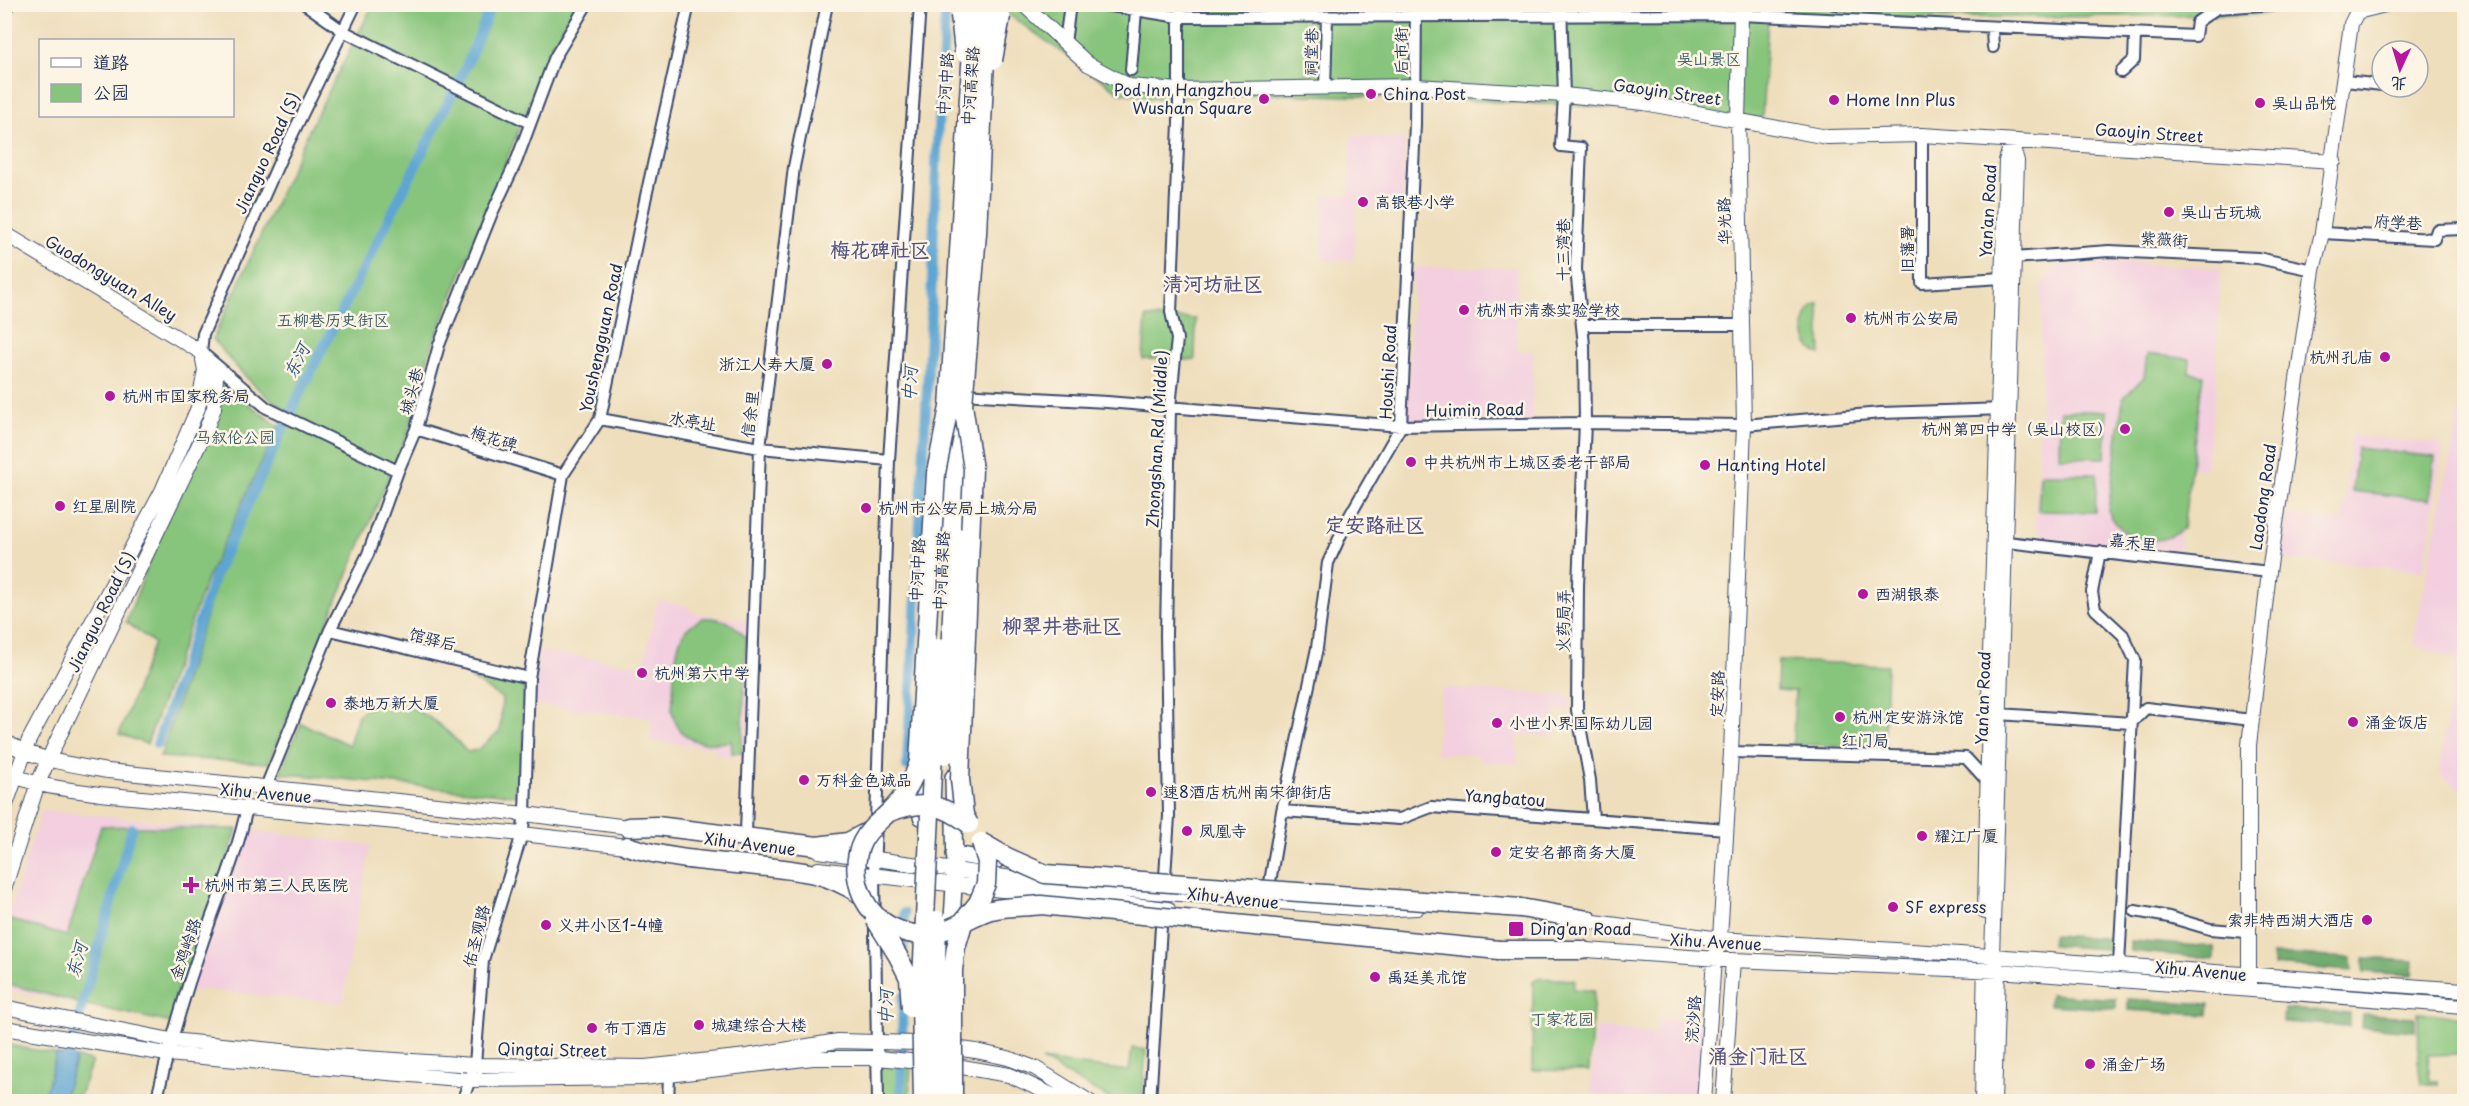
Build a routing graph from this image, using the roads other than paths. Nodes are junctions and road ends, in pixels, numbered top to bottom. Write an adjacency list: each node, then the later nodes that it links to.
1 (9, 4): 27 (street)
2 (305, 4): 30 (street)
3 (356, 4): 30 (street, Jianguo Road (S))
4 (587, 4): 45 (street, 城头巷)
5 (689, 4): 61 (street, Youshengguan Road)
6 (827, 4): 66 (street, 信余里)
7 (920, 4): 67 (street, 中河中路)
8 (961, 4): 43 (highway, bridge)
9 (969, 4): 58 (main road, 中河中路)
10 (975, 4): 43 (highway, 中河高架路, bridge)
11 (987, 4): 43 (highway, 中河高架路, bridge)
12 (993, 4): 58 (main road, 中河中路)
13 (1003, 4): 43 (highway, bridge)
14 (1023, 4): 33 (main road, Gaoyin Street)
15 (1070, 4): 33 (street)
16 (1098, 4): 23 (street)
17 (1182, 4): 28 (street, Zhongshan Rd (Middle))
18 (1756, 4): 26 (street)
19 (1834, 4): 20 (street)
20 (1877, 4)
21 (2276, 4): 32 (street)
22 (2389, 4): 37 (main road, Laodong Road)
23 (1136, 10): 28 (street); 35 (street)
24 (1416, 10): 25 (street); 29 (street); 39 (street, 后市街)
25 (1561, 10): 26 (street); 42 (street)
26 (1740, 10): 32 (street); 44 (main road, 华光路)
27 (4, 12)
28 (1179, 17): 29 (street); 41 (street, Zhongshan Rd (Middle))
29 (1327, 17): 40 (street, 祠堂巷)
30 (343, 31): 45 (street); 57 (street, Jianguo Road (S))
31 (1992, 31): 34 (street)
32 (2135, 35): 36 (street)
33 (1065, 43): 41 (main road, Gaoyin Street)
34 (1993, 47)
35 (1131, 70)
36 (2121, 72)
37 (2344, 81): 38 (street); 48 (main road, Laodong Road)
38 (2370, 84)
39 (1416, 86): 40 (main road, Gaoyin Street); 42 (main road, Gaoyin Street); 64 (street, Houshi Road)
40 (1325, 88): 41 (main road, Gaoyin Street)
41 (1178, 90): 59 (street, Zhongshan Rd (Middle))
42 (1564, 95): 44 (main road, Gaoyin Street); 55 (street, 十三湾巷)
43 (976, 105): 58 (highway, 中河高架路, bridge)
44 (1738, 120): 46 (main road, Gaoyin Street); 56 (main road, 华光路)
45 (530, 123): 65 (street, 城头巷)
46 (1922, 135): 47 (main road, Gaoyin Street); 54 (street, 旧藩署)
47 (2011, 141): 48 (main road, Gaoyin Street); 52 (main road, Yan'an Road); 54 (main road, Yan'an Road)
48 (2334, 161): 51 (main road, Laodong Road)
49 (2464, 229): 51 (street, 府学巷)
50 (4, 233): 57 (main road, Guodongyuan Alley)
51 (2322, 233): 53 (main road, Laodong Road)
52 (2013, 258): 53 (street, 紫薇街); 60 (main road, Yan'an Road)
53 (2313, 270): 72 (main road, Laodong Road)
54 (2002, 278): 60 (main road, Yan'an Road)
55 (1582, 325): 56 (street); 62 (street, 十三湾巷)
56 (1743, 325): 63 (main road, 华光路)
57 (201, 352): 68 (street); 80 (main road, Jianguo Road (S)); 81 (main road, Jianguo Road (S))
58 (956, 400): 59 (street, Huimin Road); 89 (highway, bridge); 92 (highway, bridge); 101 (main road, 中河中路); 102 (main road, 中河中路); 144 (highway, 中河高架路, bridge); 145 (highway, 中河高架路, bridge)
59 (1170, 407): 64 (street, Huimin Road); 104 (street, Zhongshan Rd (Middle))
60 (2003, 409): 63 (street, Huimin Road); 70 (main road, Yan'an Road)
61 (600, 419): 66 (street, 水亭址); 69 (street, Youshengguan Road)
62 (1585, 423): 63 (street, Huimin Road); 64 (street, Huimin Road); 91 (street, 火药局弄)
63 (1744, 425): 79 (main road, 定安路)
64 (1401, 426): 88 (street, Houshi Road)
65 (416, 429): 68 (street, 城头巷); 69 (street, 梅花碑)
66 (760, 448): 67 (street, 水亭址); 96 (street, 信余里)
67 (889, 460): 100 (street, 中河中路)
68 (398, 471): 73 (street, 城头巷)
69 (563, 475): 74 (street, Youshengguan Road)
70 (1999, 541): 71 (street, 嘉禾里); 75 (main road, Yan'an Road); 83 (main road, Yan'an Road)
71 (2100, 552): 72 (street, 嘉禾里); 77 (street)
72 (2269, 572): 76 (main road, Laodong Road)
73 (330, 630): 74 (street, 馆驿后); 85 (street, 城头巷)
74 (529, 678): 90 (street, Youshengguan Road)
75 (1999, 714): 77 (street); 117 (main road, Yan'an Road)
76 (2252, 720): 77 (street); 114 (main road, Laodong Road)
77 (2131, 723): 120 (street)
78 (4, 741): 80 (main road, Xihu Avenue)
79 (1731, 752): 83 (street, 红门局); 94 (main road, 定安路)
80 (24, 753): 81 (main road, Xihu Avenue); 82 (main road, Jianguo Road (S))
81 (49, 760): 84 (main road, Jianguo Road (S)); 85 (main road, Xihu Avenue)
82 (10, 773): 84 (main road, Xihu Avenue); 87 (main road, Jianguo Road (S))
83 (1987, 781): 117 (main road, Yan'an Road)
84 (38, 783): 86 (main road, Xihu Avenue); 107 (main road, Jianguo Road (S))
85 (266, 787): 90 (main road, Xihu Avenue)
86 (247, 807): 97 (main road, Xihu Avenue); 131 (street, 金鸡岭路)
87 (4, 810)
88 (1282, 811): 91 (street, Yangbatou); 106 (street, Houshi Road)
89 (890, 812): 92 (highway, bridge); 95 (highway, bridge)
90 (525, 814): 93 (main road, Xihu Avenue); 97 (street, 佑圣观路)
91 (1593, 819): 94 (street, Yangbatou)
92 (969, 824): 98 (highway)
93 (628, 827): 95 (highway); 100 (main road, Xihu Avenue)
94 (1727, 829): 115 (main road, 定安路)
95 (869, 831): 109 (highway, bridge)
96 (746, 832)
97 (522, 834): 99 (main road, Xihu Avenue); 135 (street, 佑圣观路)
98 (981, 842): 112 (highway, bridge); 113 (highway, bridge)
99 (627, 846): 103 (main road, Xihu Avenue); 109 (highway)
100 (874, 858): 101 (main road, Xihu Avenue); 103 (street, 中河中路)
101 (919, 864): 102 (main road, Xihu Avenue); 105 (main road, 中河中路)
102 (954, 870): 105 (main road, Xihu Avenue); 108 (main road); 110 (main road, Xihu Avenue); 130 (main road, 中河中路)
103 (874, 875): 105 (main road, Xihu Avenue); 128 (street, 中河中路)
104 (1165, 876)
105 (918, 881): 129 (main road, 中河中路)
106 (1269, 888)
107 (4, 889)
108 (1162, 892): 113 (main road, Xihu Avenue)
109 (864, 900): 112 (highway, bridge); 142 (highway, bridge)
110 (1162, 908): 116 (main road, Xihu Avenue); 150 (street)
111 (2135, 911): 114 (street)
112 (964, 920): 116 (highway, bridge); 147 (highway, bridge)
113 (1588, 920): 115 (main road, Xihu Avenue)
114 (2247, 932): 122 (main road, Laodong Road)
115 (1720, 939): 117 (main road, Xihu Avenue); 118 (main road, 浣沙路); 119 (main road)
116 (1582, 950): 118 (main road, Xihu Avenue)
117 (1988, 956): 120 (main road, Xihu Avenue); 121 (main road, Yan'an Road)
118 (1714, 959): 119 (main road, Xihu Avenue); 151 (main road, 浣沙路)
119 (1733, 960): 121 (main road, Xihu Avenue); 152 (main road)
120 (2119, 965): 122 (main road, Xihu Avenue)
121 (1992, 971): 124 (main road, Xihu Avenue); 153 (main road, Yan'an Road); 154 (main road, Yan'an Road)
122 (2249, 976): 123 (main road, Xihu Avenue); 124 (main road, Laodong Road)
123 (2464, 990)
124 (2249, 991): 125 (main road, Xihu Avenue)
125 (2464, 1006)
126 (4, 1007): 131 (main road, Qingtai Street)
127 (4, 1028): 131 (main road, Qingtai Street)
128 (882, 1041): 129 (main road, Qingtai Street); 132 (street, 中河中路); 135 (main road, Qingtai Street)
129 (913, 1043): 130 (main road, Qingtai Street); 133 (main road, 中河中路)
130 (944, 1046): 134 (main road, 中河中路); 149 (main road, Qingtai Street)
131 (169, 1047): 135 (main road, Qingtai Street); 137 (main road, Qingtai Street); 138 (street, 金鸡岭路)
132 (881, 1059): 133 (main road, Qingtai Street); 136 (main road, Qingtai Street); 141 (street, 中河中路)
133 (912, 1061): 134 (main road, Qingtai Street); 143 (main road, 中河中路)
134 (944, 1064): 146 (main road, 中河中路); 148 (main road, Qingtai Street)
135 (475, 1065): 137 (street, 佑圣观路)
136 (669, 1076): 137 (main road, Qingtai Street); 140 (street)
137 (470, 1080): 139 (street, 佑圣观路)
138 (156, 1101)
139 (462, 1101)
140 (668, 1101)
141 (878, 1101)
142 (911, 1101)
143 (917, 1101)
144 (923, 1101)
145 (936, 1101)
146 (944, 1101)
147 (953, 1101)
148 (1067, 1101)
149 (1090, 1101)
150 (1150, 1101)
151 (1704, 1101)
152 (1723, 1101)
153 (1983, 1101)
154 (1994, 1101)

